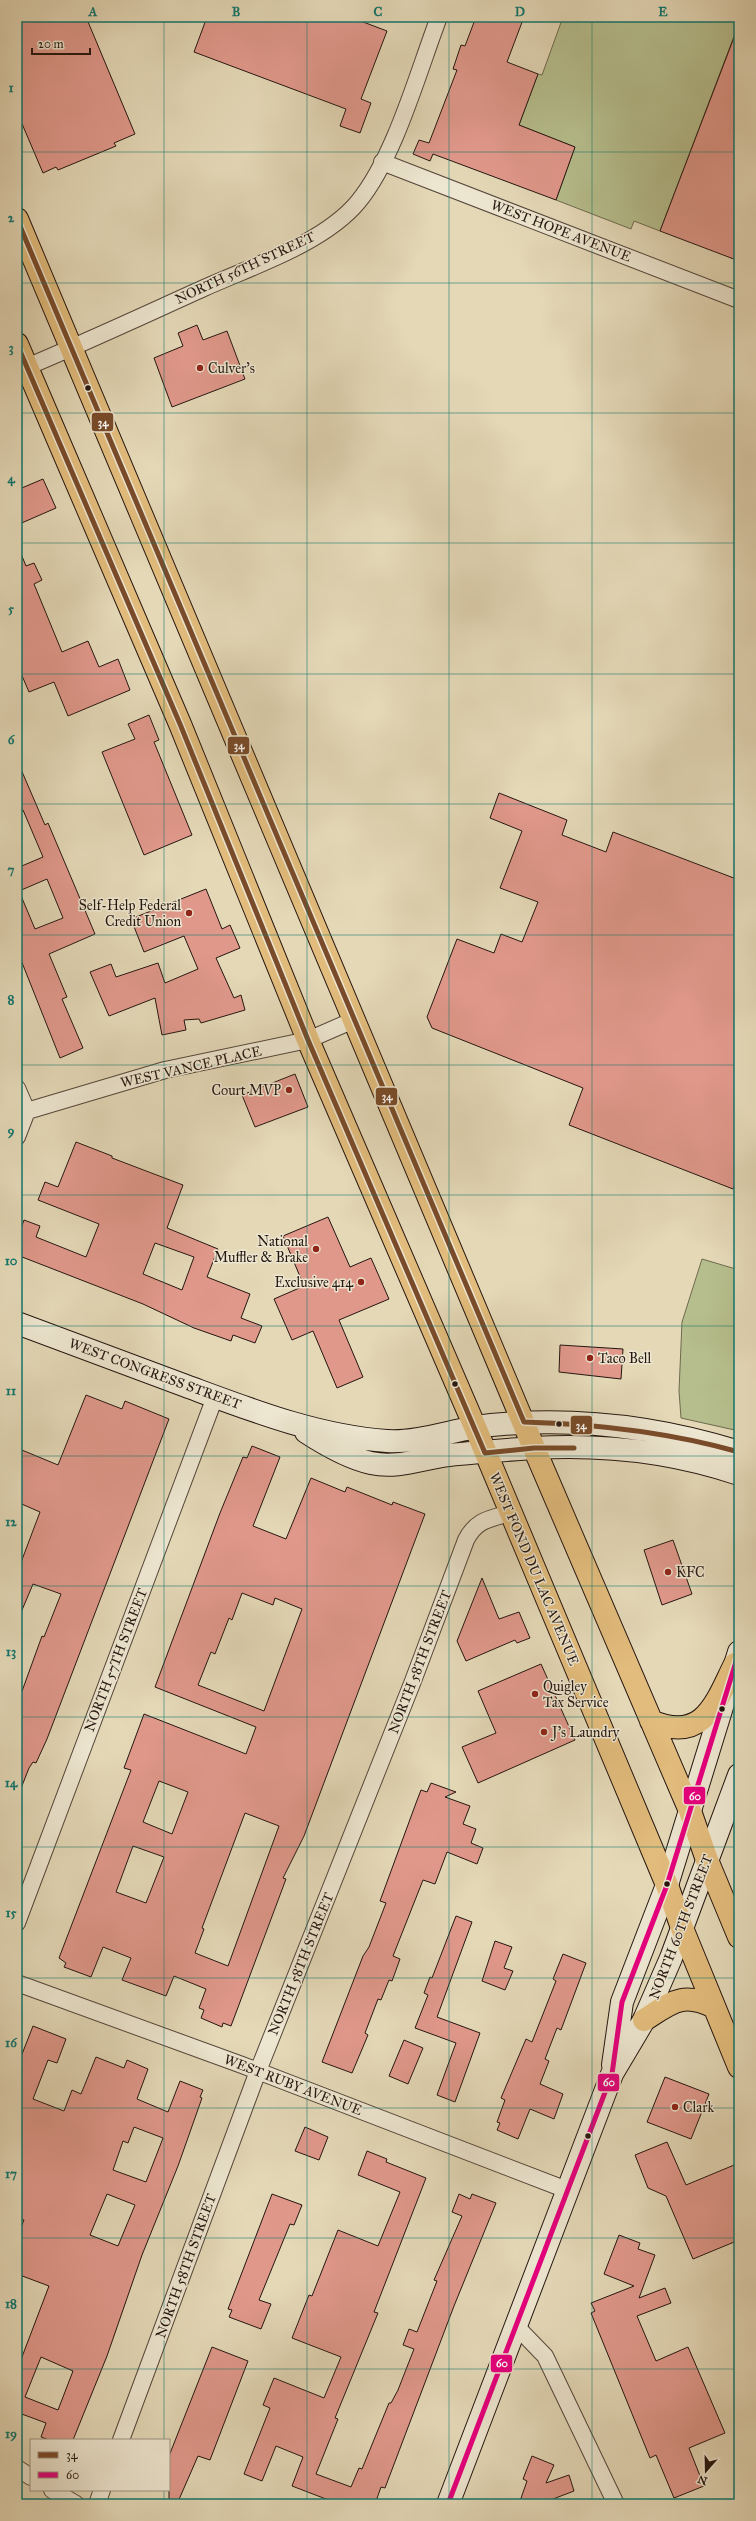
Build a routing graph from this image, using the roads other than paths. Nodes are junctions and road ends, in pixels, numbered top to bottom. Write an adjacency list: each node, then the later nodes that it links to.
1 (438, 17): 2 (street, NORTH 56TH STREET)
2 (382, 162): 4 (street, WEST HOPE AVENUE); 6 (street, NORTH 56TH STREET)
3 (17, 219): 6 (main road)
4 (739, 300)
5 (17, 344): 7 (main road, WEST FOND DU LAC AVENUE)
6 (71, 348): 7 (street, NORTH 56TH STREET); 8 (main road)
7 (22, 369): 9 (main road, WEST FOND DU LAC AVENUE)
8 (354, 1020): 9 (street, WEST VANCE PLACE); 15 (main road)
9 (308, 1040): 11 (street, WEST VANCE PLACE); 17 (main road, WEST FOND DU LAC AVENUE)
10 (17, 1088): 11 (street)
11 (27, 1111): 12 (street)
12 (17, 1137)
13 (17, 1323): 14 (main road, WEST CONGRESS STREET)
14 (216, 1397): 16 (main road, WEST CONGRESS STREET); 29 (street, NORTH 57TH STREET)
15 (524, 1422): 17 (main road, WEST CONGRESS STREET); 18 (main road); 19 (main road, WEST CONGRESS STREET)
16 (293, 1424): 17 (main road, WEST CONGRESS STREET); 20 (main road, WEST CONGRESS STREET)
17 (475, 1427): 20 (main road, WEST FOND DU LAC AVENUE)
18 (534, 1448): 20 (main road, WEST CONGRESS STREET); 21 (main road, WEST CONGRESS STREET); 24 (main road)
19 (739, 1452)
20 (485, 1453): 22 (main road, WEST FOND DU LAC AVENUE)
21 (739, 1474)
22 (510, 1513): 28 (main road, WEST FOND DU LAC AVENUE); 36 (street, NORTH 58TH STREET)
23 (737, 1658): 24 (main road); 26 (main road, NORTH 60TH STREET)
24 (652, 1721): 26 (main road)
25 (739, 1774): 27 (main road, NORTH 60TH STREET)
26 (690, 1812): 27 (main road); 28 (main road, NORTH 60TH STREET)
27 (707, 1860): 30 (main road, NORTH 60TH STREET); 31 (main road)
28 (667, 1885): 30 (main road, WEST FOND DU LAC AVENUE); 37 (main road, NORTH 60TH STREET)
29 (17, 1923)
30 (682, 1928): 33 (main road, WEST FOND DU LAC AVENUE); 34 (main road, NORTH 60TH STREET)
31 (739, 1937)
32 (17, 1982): 36 (street, WEST RUBY AVENUE)
33 (714, 2008): 34 (main road); 35 (main road, WEST FOND DU LAC AVENUE)
34 (644, 2020): 37 (main road, NORTH 60TH STREET)
35 (739, 2067)
36 (258, 2071): 38 (street, WEST RUBY AVENUE); 40 (street, NORTH 58TH STREET)
37 (612, 2074): 38 (main road, NORTH 60TH STREET)
38 (567, 2190): 39 (main road, NORTH 60TH STREET)
39 (515, 2325): 47 (main road, NORTH 60TH STREET); 48 (street)
40 (121, 2439)
41 (17, 2468): 42 (street)
42 (30, 2476)
43 (54, 2491): 45 (street)
44 (102, 2491): 46 (street)
45 (76, 2504)
46 (97, 2504)
47 (448, 2504)
48 (616, 2504)

